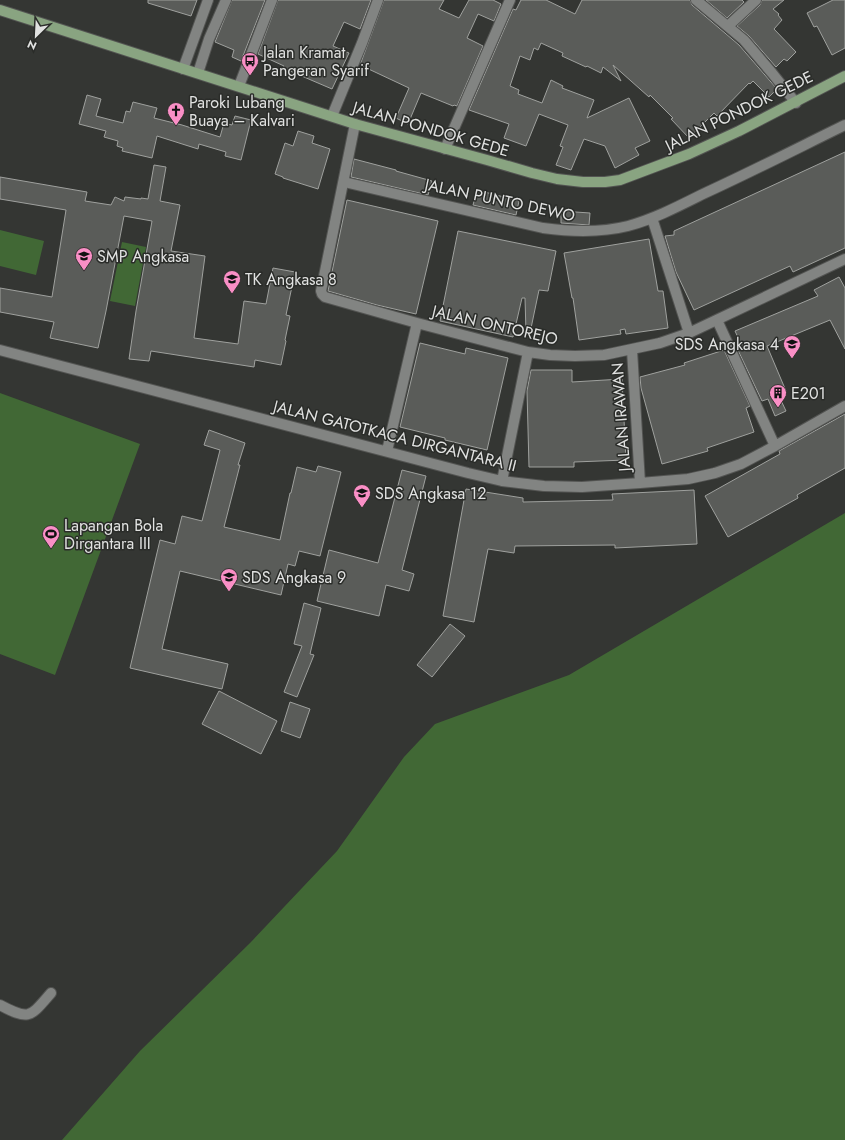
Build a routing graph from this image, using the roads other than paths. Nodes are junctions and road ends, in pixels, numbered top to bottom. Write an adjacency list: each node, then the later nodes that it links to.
1 (208, 0): 10 (street)
2 (226, 0): 11 (street)
3 (272, 0): 13 (street)
4 (378, 0): 15 (street)
5 (510, 0): 18 (street)
6 (696, 0): 9 (street)
7 (756, 0): 9 (street)
8 (0, 10): 10 (main road, JALAN PONDOK GEDE)
9 (728, 26): 14 (street)
10 (183, 69): 11 (main road, JALAN PONDOK GEDE)
11 (198, 73): 13 (main road, JALAN PONDOK GEDE)
12 (845, 76): 14 (main road, JALAN PONDOK GEDE)
13 (239, 86): 15 (main road, JALAN PONDOK GEDE)
14 (796, 103): 18 (main road, JALAN PONDOK GEDE)
15 (332, 116): 16 (main road, JALAN PONDOK GEDE)
16 (355, 124): 18 (main road, JALAN PONDOK GEDE); 19 (street, JALAN ONTOREJO)
17 (845, 125): 20 (street, JALAN PUNTO DEWO)
18 (444, 148)
19 (344, 182): 20 (street, JALAN PUNTO DEWO); 23 (street, JALAN ONTOREJO)
20 (652, 218): 24 (street)
21 (845, 259): 22 (street, JALAN ONTOREJO)
22 (717, 320): 24 (street, JALAN ONTOREJO); 29 (street)
23 (417, 323): 27 (street, JALAN ONTOREJO); 30 (street)
24 (688, 333): 26 (street, JALAN ONTOREJO)
25 (0, 350): 30 (street, JALAN GATOTKACA DIRGANTARA II)
26 (632, 350): 27 (street, JALAN ONTOREJO); 32 (street, JALAN IRAWAN)
27 (528, 352): 31 (street)
28 (845, 406): 29 (street, JALAN GATOTKACA DIRGANTARA II)
29 (775, 446): 32 (street, JALAN GATOTKACA DIRGANTARA II)
30 (387, 451): 31 (street, JALAN GATOTKACA DIRGANTARA II)
31 (502, 481): 32 (street, JALAN GATOTKACA DIRGANTARA II)
32 (640, 483)
33 (51, 993): 34 (street)
34 (0, 1005)

